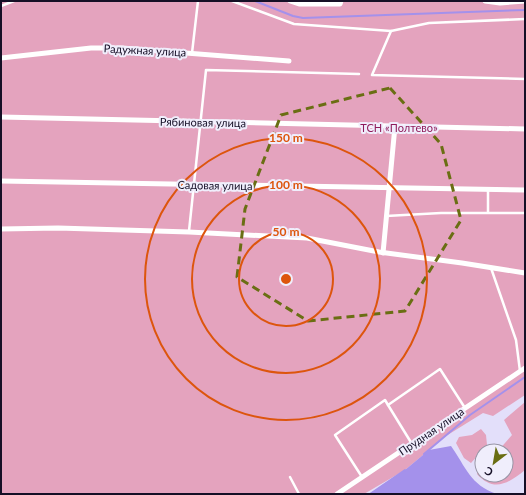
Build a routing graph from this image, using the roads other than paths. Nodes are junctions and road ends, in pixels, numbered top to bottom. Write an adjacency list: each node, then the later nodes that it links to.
1 (14, 1): 8 (lane)
2 (198, 1): 11 (lane)
3 (232, 1): 10 (lane)
4 (290, 1): 5 (street)
5 (341, 1)
6 (485, 1): 7 (street)
7 (525, 1)
8 (1, 6)
9 (525, 19): 10 (lane)
10 (390, 30): 15 (lane)
11 (192, 53): 12 (street, Радужная улица); 13 (street, Радужная улица)
12 (1, 58)
13 (288, 61)
14 (359, 74): 17 (lane)
15 (525, 78)
16 (1, 117): 17 (street, Рябиновая улица)
17 (201, 122): 18 (street, Рябиновая улица); 21 (lane)
18 (395, 126): 19 (street, Рябиновая улица); 22 (street)
19 (525, 129)
20 (1, 181): 21 (street, Садовая улица)
21 (194, 184): 22 (street, Садовая улица); 29 (lane)
22 (389, 188): 23 (street, Садовая улица); 27 (street)
23 (488, 190): 24 (street, Садовая улица); 25 (lane)
24 (525, 190)
25 (488, 212): 26 (lane); 27 (lane)
26 (525, 212)
27 (386, 216): 30 (street)
28 (1, 229): 29 (street)
29 (189, 232): 30 (street)
30 (383, 253): 31 (street)
31 (491, 268): 32 (street); 34 (lane)
32 (525, 273)
33 (525, 368): 34 (street, Прудная улица)
34 (520, 371): 36 (street, Прудная улица)
35 (388, 406): 36 (lane); 37 (lane); 39 (lane)
36 (465, 408): 37 (street, Прудная улица)
37 (412, 444): 39 (street, Прудная улица)
38 (290, 477): 40 (lane)
39 (362, 477): 41 (street, Прудная улица)
40 (299, 494)
41 (337, 494)

